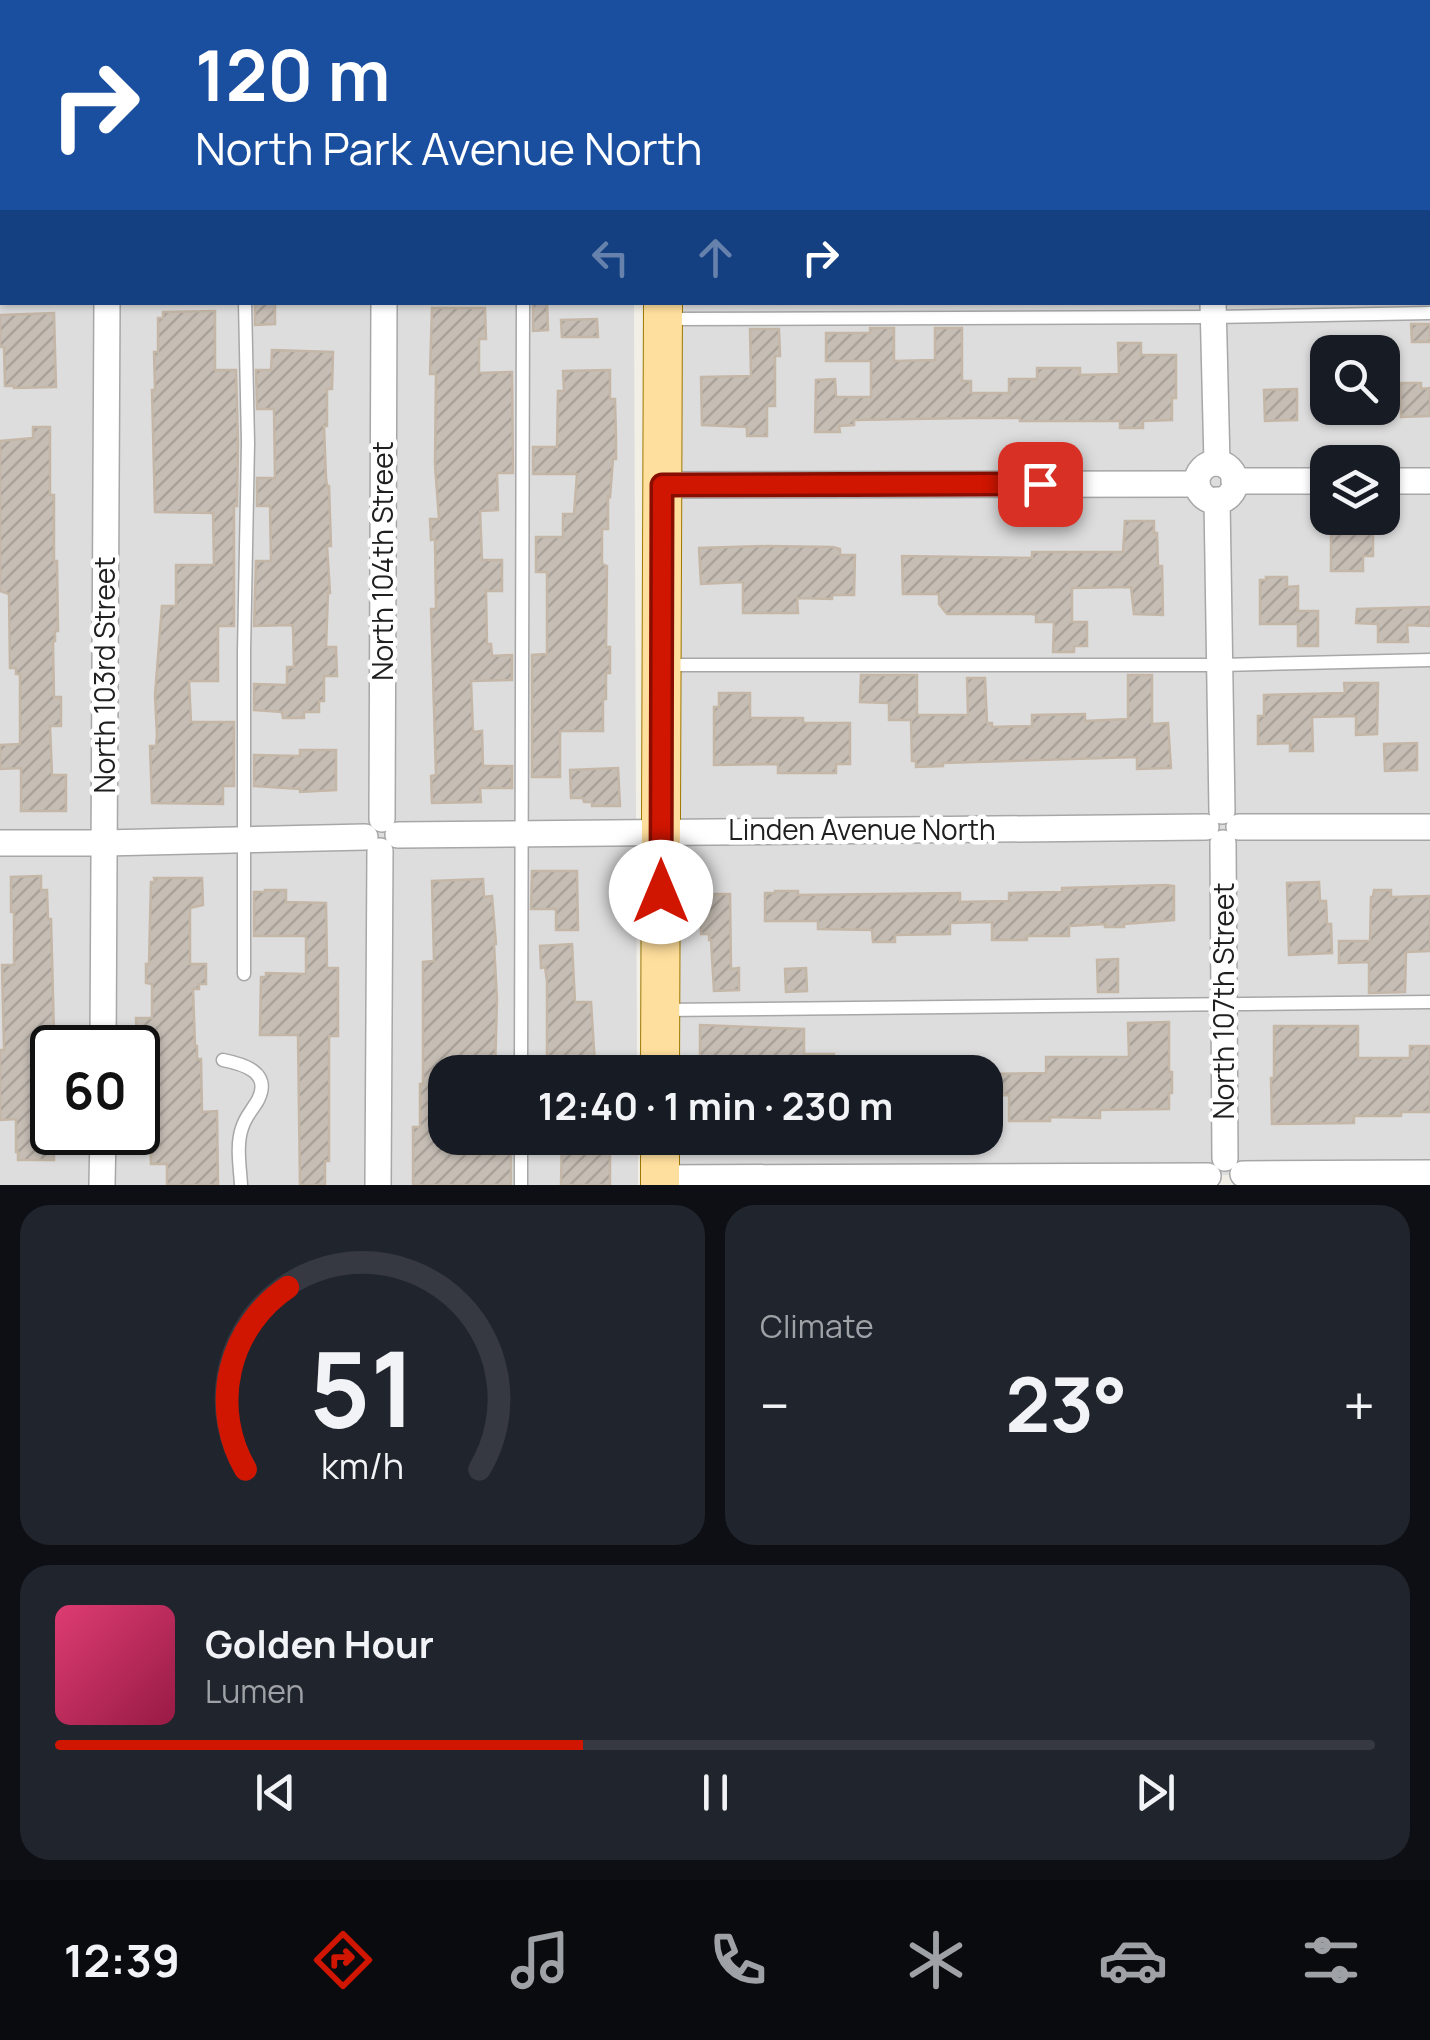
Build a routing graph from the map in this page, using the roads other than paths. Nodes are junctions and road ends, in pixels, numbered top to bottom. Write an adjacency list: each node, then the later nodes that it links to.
1 (108, 305): 23 (street, North 103rd Street)
2 (246, 305): 21 (lane)
3 (384, 305): 20 (street, North 104th Street)
4 (522, 305): 19 (lane)
5 (1213, 310): 6 (lane); 7 (lane); 11 (street, North 107th Street)
6 (663, 311): 12 (main road)
7 (1430, 313)
8 (1310, 481): 11 (street)
9 (1400, 481): 10 (street)
10 (1430, 481)
11 (1223, 482): 12 (street); 15 (street, North 107th Street)
12 (662, 485): 14 (main road)
13 (1430, 660): 15 (lane)
14 (662, 664): 15 (lane); 18 (main road)
15 (1220, 665): 16 (street, North 107th Street)
16 (1222, 827): 17 (street, Linden Avenue North); 18 (street, Linden Avenue North); 26 (street, North 107th Street)
17 (1430, 827)
18 (661, 831): 19 (street, Linden Avenue North); 27 (main road)
19 (521, 834): 20 (street, Linden Avenue North); 29 (lane)
20 (381, 835): 21 (street, Linden Avenue North); 40 (street, North 104th Street)
21 (246, 840): 23 (street, Linden Avenue North); 24 (lane)
22 (0, 842): 23 (street, Linden Avenue North)
23 (104, 843): 28 (street, North 103rd Street)
24 (244, 974)
25 (1430, 1002): 26 (lane)
26 (1224, 1003): 27 (lane); 36 (street, North 107th Street)
27 (660, 1010): 30 (main road)
28 (103, 1025)
29 (521, 1055)
30 (660, 1055)
31 (223, 1060): 39 (lane)
32 (103, 1155): 38 (street)
33 (521, 1155): 41 (lane)
34 (660, 1155): 37 (main road)
35 (1430, 1173): 36 (street)
36 (1225, 1176): 37 (street)
37 (660, 1182)
38 (102, 1185)
39 (241, 1185)
40 (378, 1185)
41 (520, 1185)

